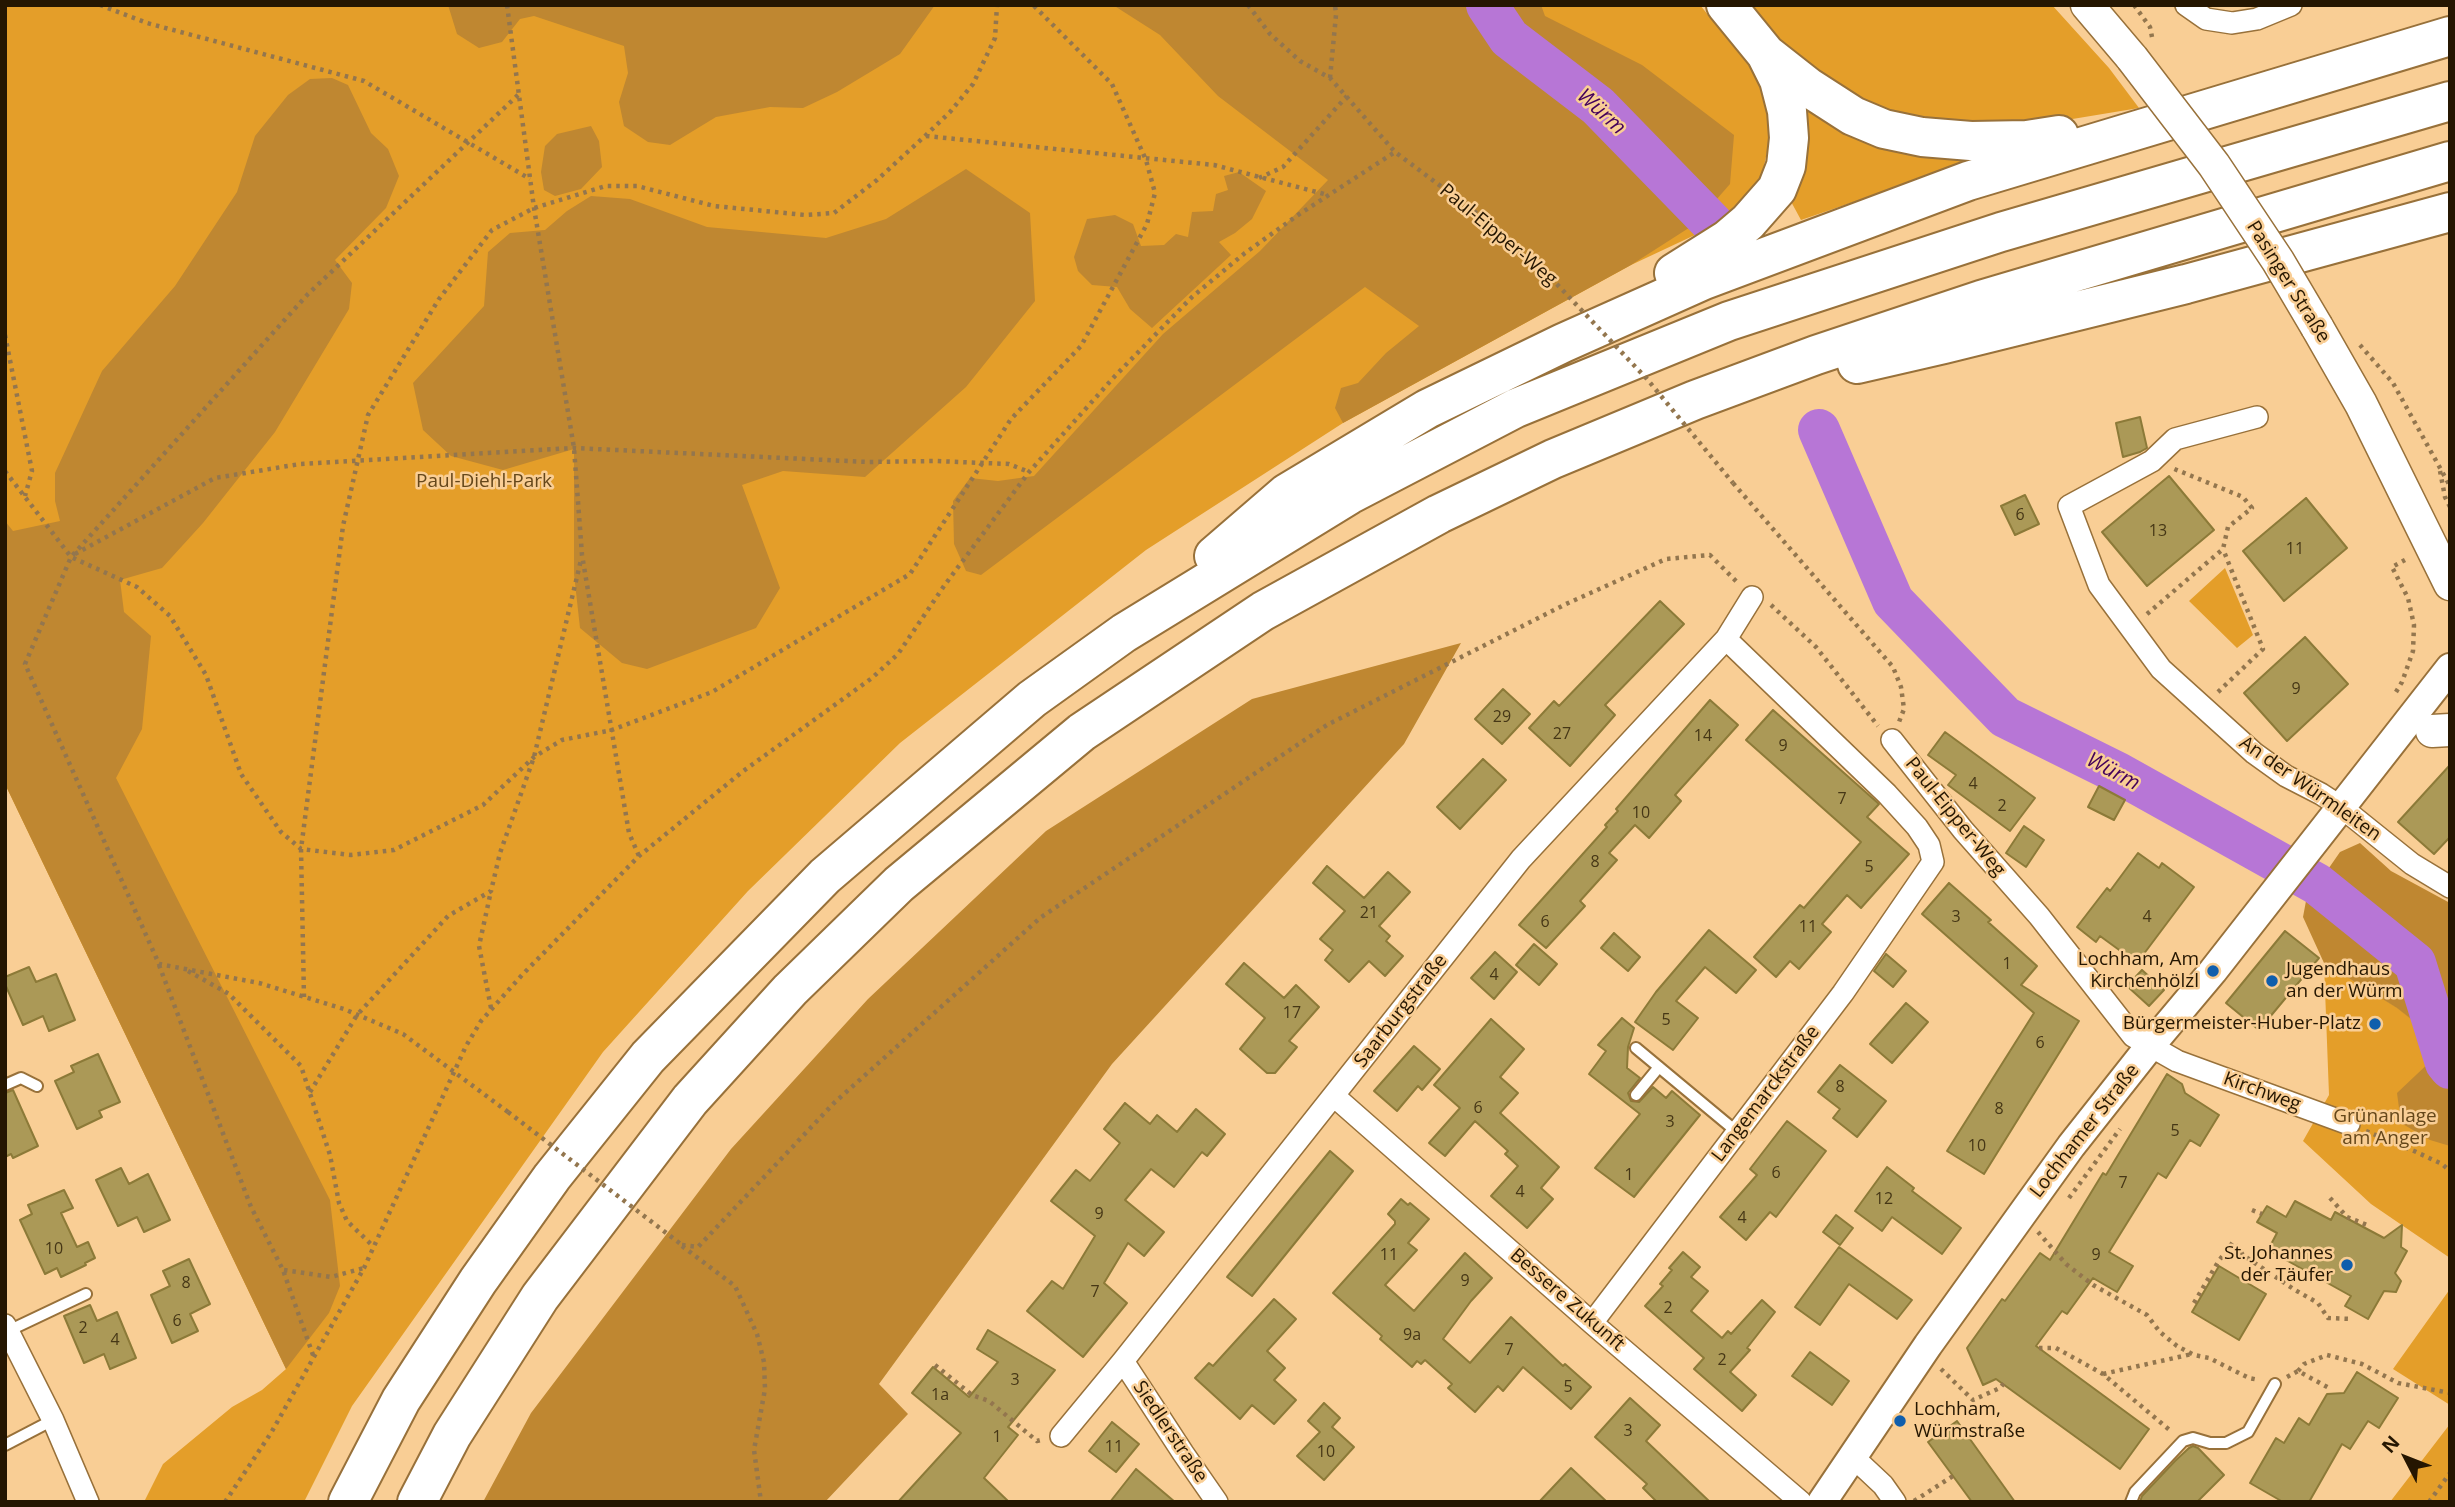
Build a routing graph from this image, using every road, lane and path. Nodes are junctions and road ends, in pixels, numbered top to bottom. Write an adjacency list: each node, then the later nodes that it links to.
1 (100, 5): 21 (path)
2 (507, 5): 16 (path)
3 (996, 5): 20 (path)
4 (1033, 5): 23 (path)
5 (1248, 5): 15 (path, Paul-Eipper-Weg)
6 (1335, 5): 15 (path)
7 (1726, 5): 14 (highway)
8 (2087, 5): 13 (main road, Pasinger Straße)
9 (2134, 5): 13 (path)
10 (2186, 5): 11 (street)
11 (2291, 5)
12 (2450, 36): 19 (highway)
13 (2142, 50): 49 (main road, Pasinger Straße, bridge)
14 (1766, 54): 19 (highway); 31 (highway)
15 (1331, 78): 17 (path, Paul-Eipper-Weg)
16 (518, 95): 21 (path); 25 (path)
17 (1346, 96): 22 (path, Paul-Eipper-Weg); 26 (path)
18 (2450, 101): 52 (highway)
19 (2155, 124): 31 (highway)
20 (925, 136): 23 (path); 28 (path)
21 (468, 143): 25 (path); 47 (path)
22 (1395, 152): 27 (path); 59 (path, Paul-Eipper-Weg, bridge)
23 (1146, 160): 26 (path); 38 (path)
24 (2450, 161): 33 (highway)
25 (530, 179): 28 (path)
26 (1258, 179): 27 (path)
27 (1328, 195): 41 (path)
28 (534, 208): 35 (path); 36 (path)
29 (2450, 212): 33 (highway)
30 (5, 335): 43 (path)
31 (1563, 343): 52 (highway)
32 (2358, 343): 39 (path)
33 (1695, 400): 121 (highway)
34 (2257, 417): 37 (street, An der Würmleiten)
35 (574, 449): 36 (path); 38 (path); 46 (path)
36 (357, 461): 47 (path); 63 (path)
37 (2152, 461): 45 (path); 51 (street, An der Würmleiten)
38 (983, 463): 41 (path); 58 (path)
39 (2439, 466): 42 (path); 44 (path)
40 (5, 471): 43 (path)
41 (1028, 472): 64 (path)
42 (2450, 486)
43 (25, 496): 47 (path)
44 (2450, 507)
45 (2223, 549): 51 (path); 56 (path)
46 (582, 555): 58 (path); 60 (path)
47 (71, 556): 63 (path); 68 (path)
48 (2405, 560): 55 (path)
49 (2450, 584)
50 (1752, 597): 53 (street, Saarburgstraße); 59 (path, Paul-Eipper-Weg); 90 (path, Paul-Eipper-Weg)
51 (2131, 628): 56 (street, An der Würmleiten)
52 (1124, 633): 120 (highway)
53 (1726, 639): 65 (street, Paul-Eipper-Weg); 80 (street, Saarburgstraße)
54 (2450, 668): 61 (street, Lochhamer Straße)
55 (2390, 702)
56 (2202, 706): 62 (street, An der Würmleiten)
57 (2444, 726): 61 (street, Lochhamer Straße)
58 (612, 730): 60 (path); 64 (path)
59 (1892, 740): 73 (street, Paul-Eipper-Weg)
60 (534, 757): 63 (path); 67 (path)
61 (2368, 775): 62 (street, Lochhamer Straße)
62 (2341, 807): 66 (street, An der Würmleiten); 73 (street, Lochhamer Straße)
63 (301, 849): 70 (path)
64 (639, 856): 71 (path)
65 (1933, 862): 83 (street, Langemarckstraße)
66 (2450, 887)
67 (491, 891): 71 (path); 72 (path)
68 (159, 964): 69 (path); 93 (path)
69 (184, 969): 70 (path); 79 (path)
70 (304, 997): 72 (path)
71 (491, 1009): 76 (path)
72 (357, 1015): 76 (path); 79 (path)
73 (2150, 1046): 82 (street, Kirchweg); 87 (street, Lochhamer Straße)
74 (1636, 1048): 75 (lane)
75 (1659, 1067): 81 (lane); 83 (lane)
76 (455, 1071): 90 (path, bridge); 91 (path)
77 (5, 1085): 78 (lane)
78 (37, 1086)
79 (310, 1092): 91 (path)
80 (1334, 1096): 97 (street, Bessere Zukunft); 103 (street, Saarburgstraße)
81 (1636, 1096)
82 (2349, 1124): 84 (path)
83 (1737, 1132): 97 (street, Langemarckstraße)
84 (2450, 1171)
85 (2330, 1198): 89 (path)
86 (2252, 1209): 88 (path)
87 (2021, 1213): 100 (street, Lochhamer Straße); 101 (path)
88 (2262, 1214)
89 (2367, 1225)
90 (682, 1245): 122 (path)
91 (374, 1247): 92 (path)
92 (364, 1268): 93 (path); 102 (path)
93 (283, 1270): 102 (path)
94 (86, 1294): 98 (lane)
95 (2194, 1303): 96 (path)
96 (2352, 1319)
97 (1592, 1322): 124 (street, Bessere Zukunft)
98 (7, 1328): 111 (street)
99 (2039, 1348): 106 (path)
100 (1923, 1352): 107 (path); 115 (street, Lochhamer Straße)
101 (2193, 1354): 106 (path); 108 (path)
102 (313, 1355): 119 (path)
103 (1123, 1361): 112 (street, Saarburgstraße); 123 (street, Siedlerstraße)
104 (935, 1365): 112 (path)
105 (2298, 1371): 108 (path); 109 (path); 110 (path)
106 (2103, 1374): 113 (path)
107 (2005, 1382)
108 (2275, 1384): 113 (lane)
109 (2329, 1388)
110 (2450, 1393)
111 (53, 1420): 114 (lane); 118 (street)
112 (1061, 1436)
113 (2183, 1441): 128 (lane)
114 (5, 1445)
115 (1852, 1457): 125 (street, Lochhamer Straße); 126 (street)
116 (2450, 1473): 129 (path)
117 (1953, 1476): 127 (path)
118 (88, 1502)
119 (225, 1502)
120 (348, 1502)
121 (417, 1502)
122 (761, 1502)
123 (1217, 1502)
124 (1801, 1502)
125 (1822, 1502)
126 (1895, 1502)
127 (1913, 1502)
128 (2131, 1502)
129 (2429, 1502)

